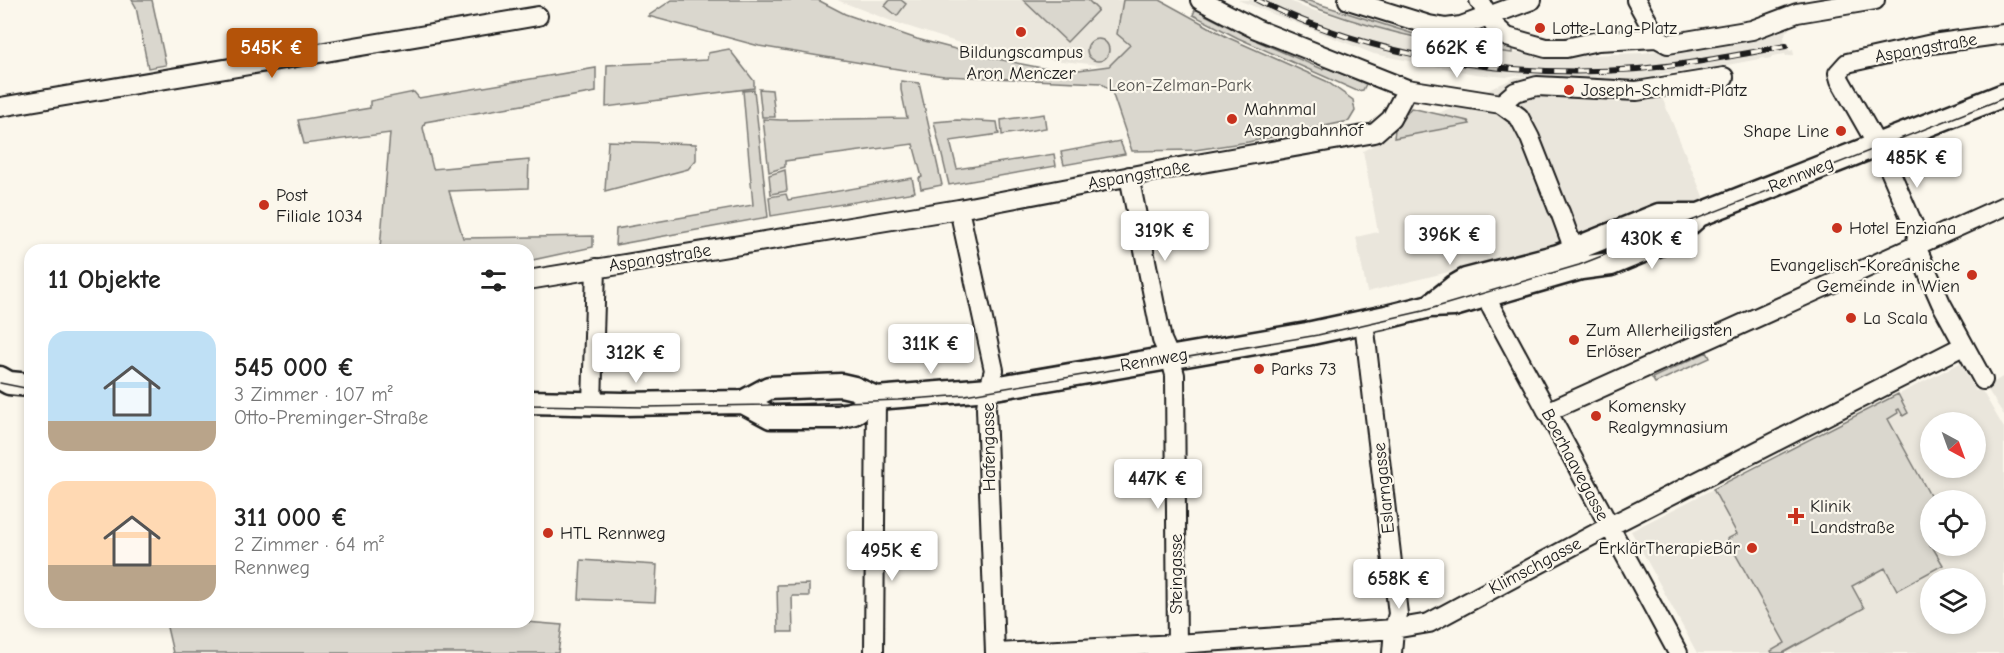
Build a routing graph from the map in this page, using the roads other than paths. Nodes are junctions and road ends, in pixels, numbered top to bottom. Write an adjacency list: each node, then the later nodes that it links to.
1 (1200, 0): 12 (street)
2 (1348, 0): 7 (street)
3 (1532, 0): 7 (street)
4 (1636, 0): 10 (street)
5 (1875, 0): 6 (street)
6 (1794, 6): 10 (street)
7 (1483, 8): 10 (street)
8 (538, 16): 15 (street)
9 (2004, 34): 16 (street, Aspangstraße)
10 (1657, 38)
11 (1724, 77): 14 (street)
12 (1407, 89): 14 (street); 17 (street, Aspangstraße)
13 (2004, 95): 16 (main road, Rennweg)
14 (1501, 104): 21 (street)
15 (0, 107)
16 (1877, 145): 20 (street); 21 (main road, Rennweg)
17 (1129, 176): 19 (street, Aspangstraße); 29 (street, Steingasse)
18 (2004, 206): 20 (street)
19 (959, 209): 22 (street, Aspangstraße); 31 (street, Hafengasse)
20 (1916, 246): 28 (street); 36 (street)
21 (1577, 259): 23 (main road, Rennweg); 25 (main road, Rennweg)
22 (596, 268): 24 (street, Aspangstraße); 35 (street)
23 (1492, 274): 25 (street); 26 (main road, Rennweg)
24 (534, 279)
25 (1487, 297): 26 (main road, Rennweg); 36 (street, Boerhaavegasse)
26 (1430, 306): 27 (main road, Rennweg)
27 (1364, 322): 29 (main road, Rennweg); 38 (street, Eslarngasse)
28 (1963, 345): 30 (street); 37 (street, Klimschgasse)
29 (1170, 358): 31 (main road, Rennweg); 39 (street, Steingasse)
30 (1983, 380)
31 (989, 389): 32 (main road, Rennweg); 41 (street, Hafengasse)
32 (876, 398): 34 (main road, Rennweg); 34 (main road, Rennweg); 40 (street)
33 (534, 402): 35 (main road, Rennweg)
34 (743, 402): 35 (main road, Rennweg)
35 (592, 404)
36 (1547, 412): 37 (street, Boerhaavegasse)
37 (1608, 527): 38 (street, Klimschgasse); 43 (street, Boerhaavegasse)
38 (1394, 629): 39 (street, Klimschgasse); 42 (street, Eslarngasse)
39 (1177, 649): 41 (street, Klimschgasse)
40 (874, 653)
41 (996, 653)
42 (1392, 653)
43 (1678, 653)

